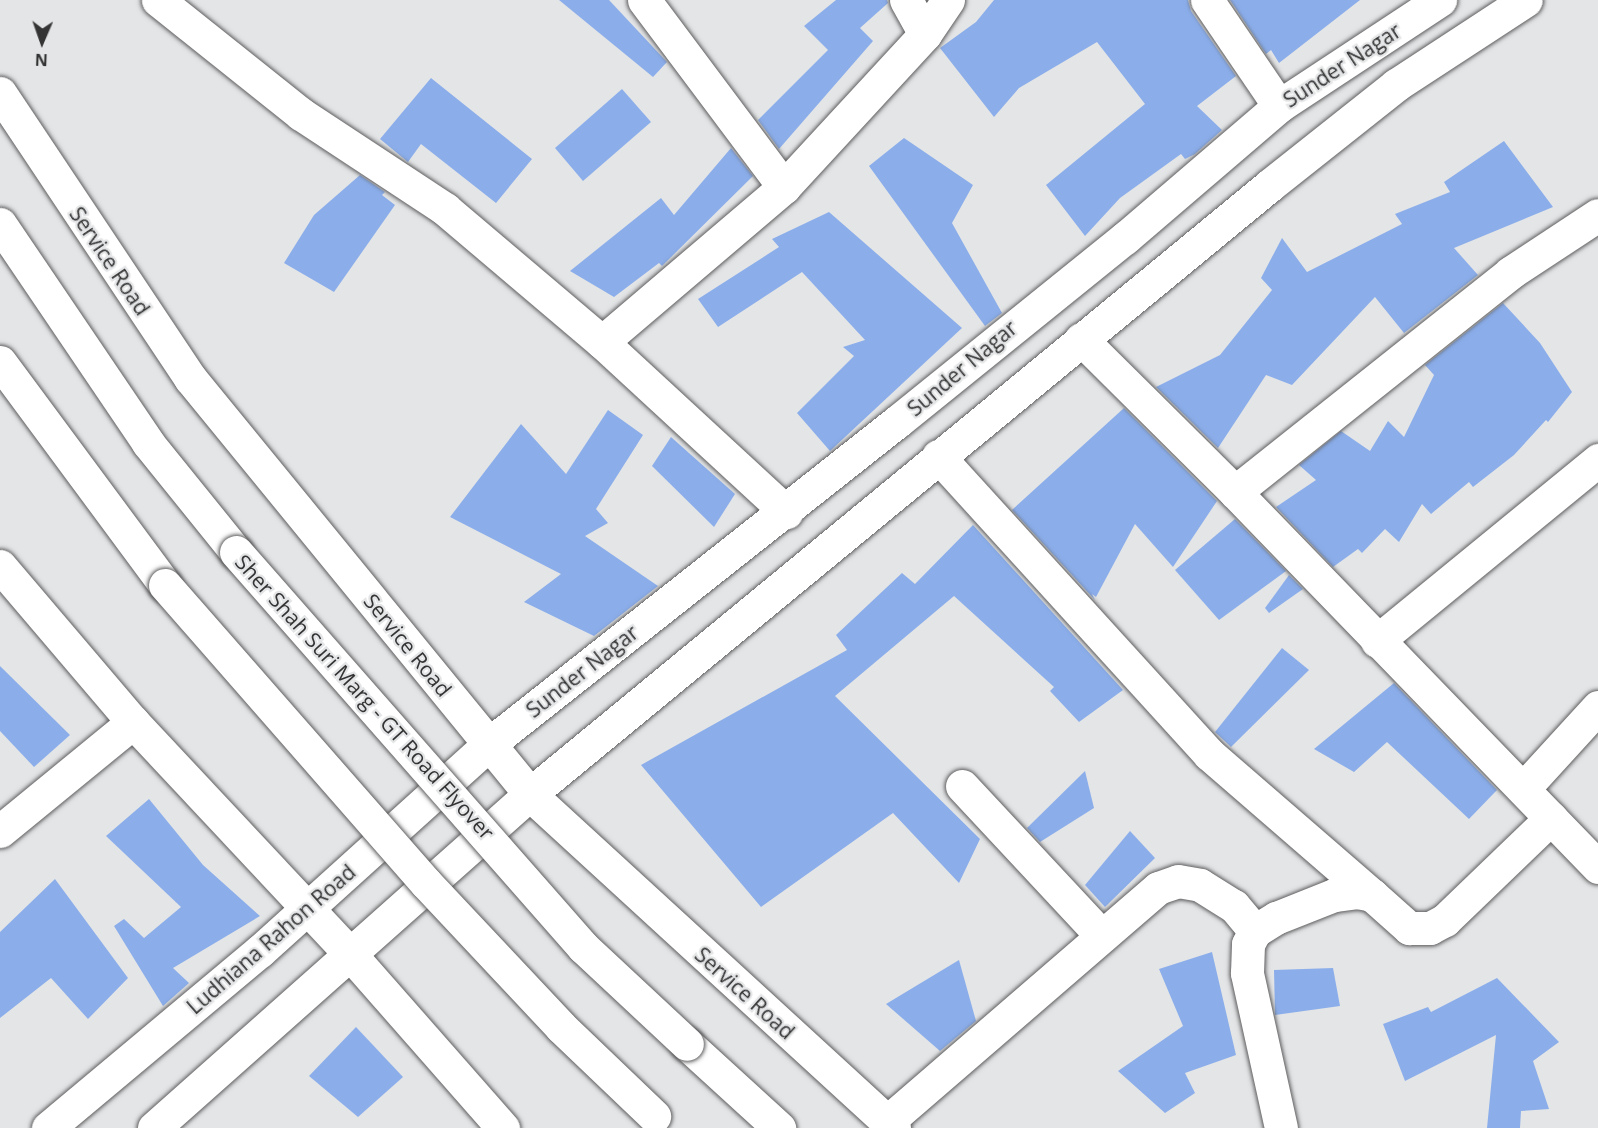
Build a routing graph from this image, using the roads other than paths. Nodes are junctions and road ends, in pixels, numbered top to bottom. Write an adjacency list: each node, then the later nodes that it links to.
1 (158, 0): 15 (main road)
2 (644, 0): 11 (main road)
3 (906, 0): 8 (main road)
4 (948, 0): 8 (main road)
5 (1208, 0): 10 (main road)
6 (1440, 0): 10 (main road, Sunder Nagar)
7 (1526, 0): 14 (main road)
8 (925, 34): 11 (main road)
9 (0, 93): 25 (main road, Service Road)
10 (1279, 106): 20 (main road, Sunder Nagar)
11 (784, 187): 15 (main road)
12 (1598, 214): 19 (main road)
13 (0, 224): 42 (main road, Sher Shah Suri Marg - GT Road Flyover, bridge)
14 (1081, 339): 17 (main road); 19 (main road)
15 (602, 342): 20 (main road)
16 (0, 362): 37 (main road, bridge)
17 (938, 456): 28 (main road); 32 (main road)
18 (1598, 460): 22 (main road)
19 (1235, 492): 22 (main road)
20 (786, 512): 25 (main road, Sunder Nagar)
21 (0, 566): 24 (main road)
22 (1377, 641): 27 (main road)
23 (1598, 707): 27 (main road)
24 (133, 722): 30 (main road); 33 (main road)
25 (489, 744): 28 (main road, Service Road); 33 (main road, Ludhiana Rahon Road)
26 (962, 786): 35 (main road)
27 (1523, 789): 29 (main road)
28 (530, 794): 36 (main road); 38 (main road, Service Road)
29 (1551, 818): 31 (main road); 32 (main road)
30 (0, 831)
31 (1598, 867)
32 (1372, 896): 34 (main road)
33 (307, 909): 36 (main road); 40 (main road, Ludhiana Rahon Road)
34 (1255, 931): 35 (main road); 43 (main road)
35 (1100, 934): 38 (main road)
36 (350, 954): 39 (main road); 41 (main road)
37 (661, 1122)
38 (891, 1125)
39 (496, 1126)
40 (48, 1128)
41 (154, 1128)
42 (779, 1128)
43 (1281, 1128)

